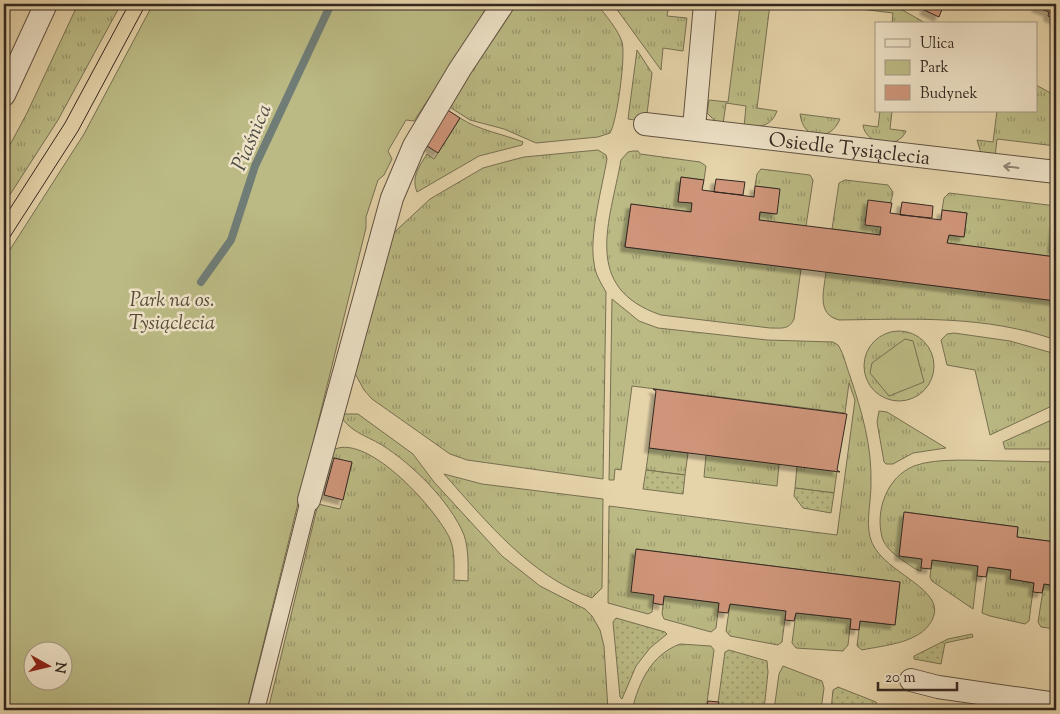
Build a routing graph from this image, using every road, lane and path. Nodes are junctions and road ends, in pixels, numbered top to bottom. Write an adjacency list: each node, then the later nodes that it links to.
1 (46, 4): 4 (street)
2 (503, 4): 8 (street)
3 (705, 4): 6 (street)
4 (4, 95)
5 (644, 124): 6 (street, Osiedle Tysiąclecia)
6 (694, 128): 7 (street, Osiedle Tysiąclecia, one-way to 6)
7 (1056, 172)
8 (309, 500): 11 (street)
9 (911, 680): 10 (street)
10 (1056, 704)
11 (256, 710)

